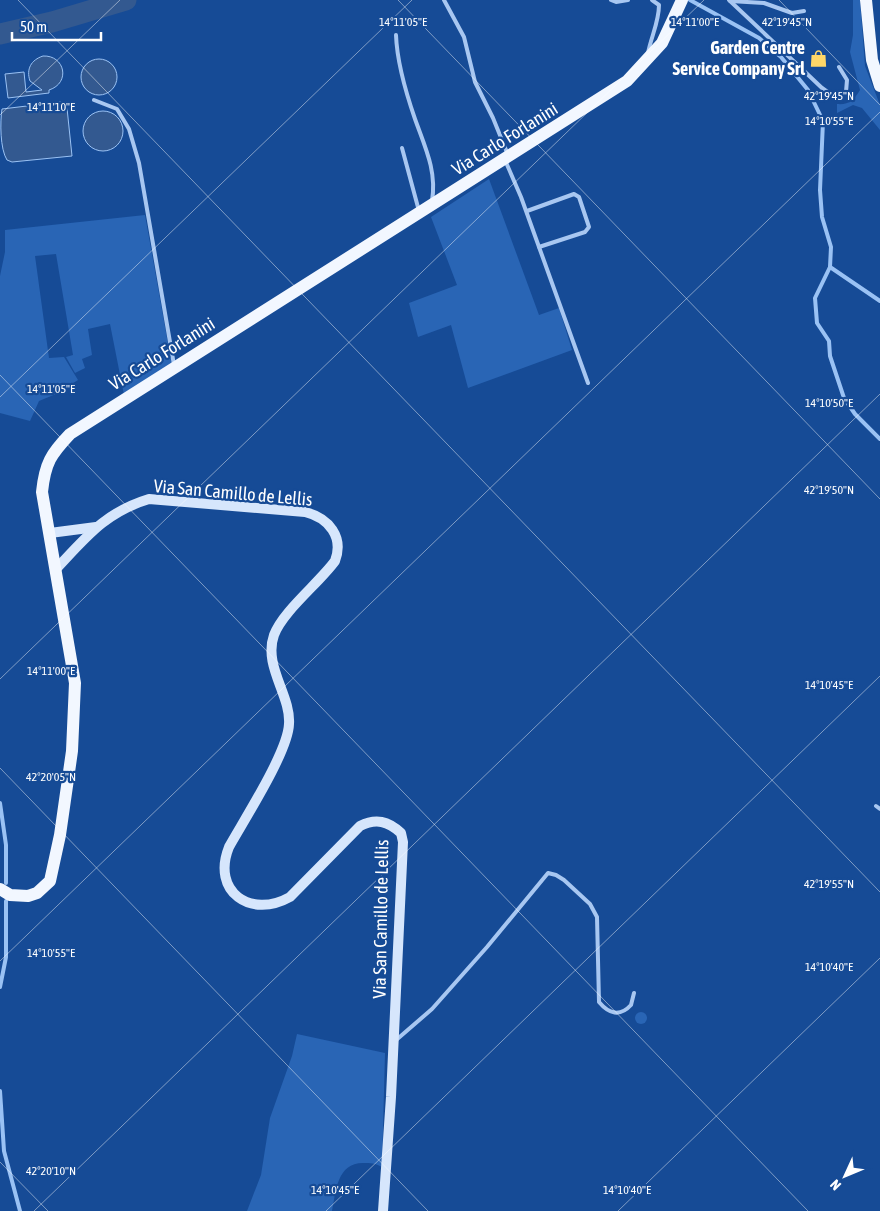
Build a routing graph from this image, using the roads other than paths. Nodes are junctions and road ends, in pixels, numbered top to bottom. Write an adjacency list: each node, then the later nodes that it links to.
1 (444, 0): 15 (lane)
2 (611, 0): 3 (lane)
3 (628, 0)
4 (652, 0): 10 (lane)
5 (682, 0): 10 (main road, Via Carlo Forlanini)
6 (730, 0): 8 (lane); 11 (lane)
7 (866, 0): 12 (main road)
8 (804, 11)
9 (396, 36): 16 (lane)
10 (646, 63): 15 (main road, Via Carlo Forlanini)
11 (839, 67)
12 (880, 86)
13 (94, 100): 19 (lane)
14 (402, 148): 16 (lane)
15 (507, 158): 16 (main road, Via Carlo Forlanini); 17 (lane)
16 (425, 209): 19 (main road, Via Carlo Forlanini)
17 (526, 211): 18 (lane); 18 (lane)
18 (539, 247): 20 (lane)
19 (174, 368): 22 (main road, Via Carlo Forlanini)
20 (588, 383)
21 (96, 527): 22 (main road, Via San Camillo de Lellis); 23 (main road, Via San Camillo de Lellis); 26 (main road, Via San Camillo de Lellis)
22 (50, 533): 23 (main road, Via Carlo Forlanini)
23 (57, 568): 24 (main road, Via Carlo Forlanini)
24 (0, 889)
25 (634, 993): 26 (lane)
26 (394, 1042): 27 (main road, Via San Camillo de Lellis)
27 (383, 1211)

